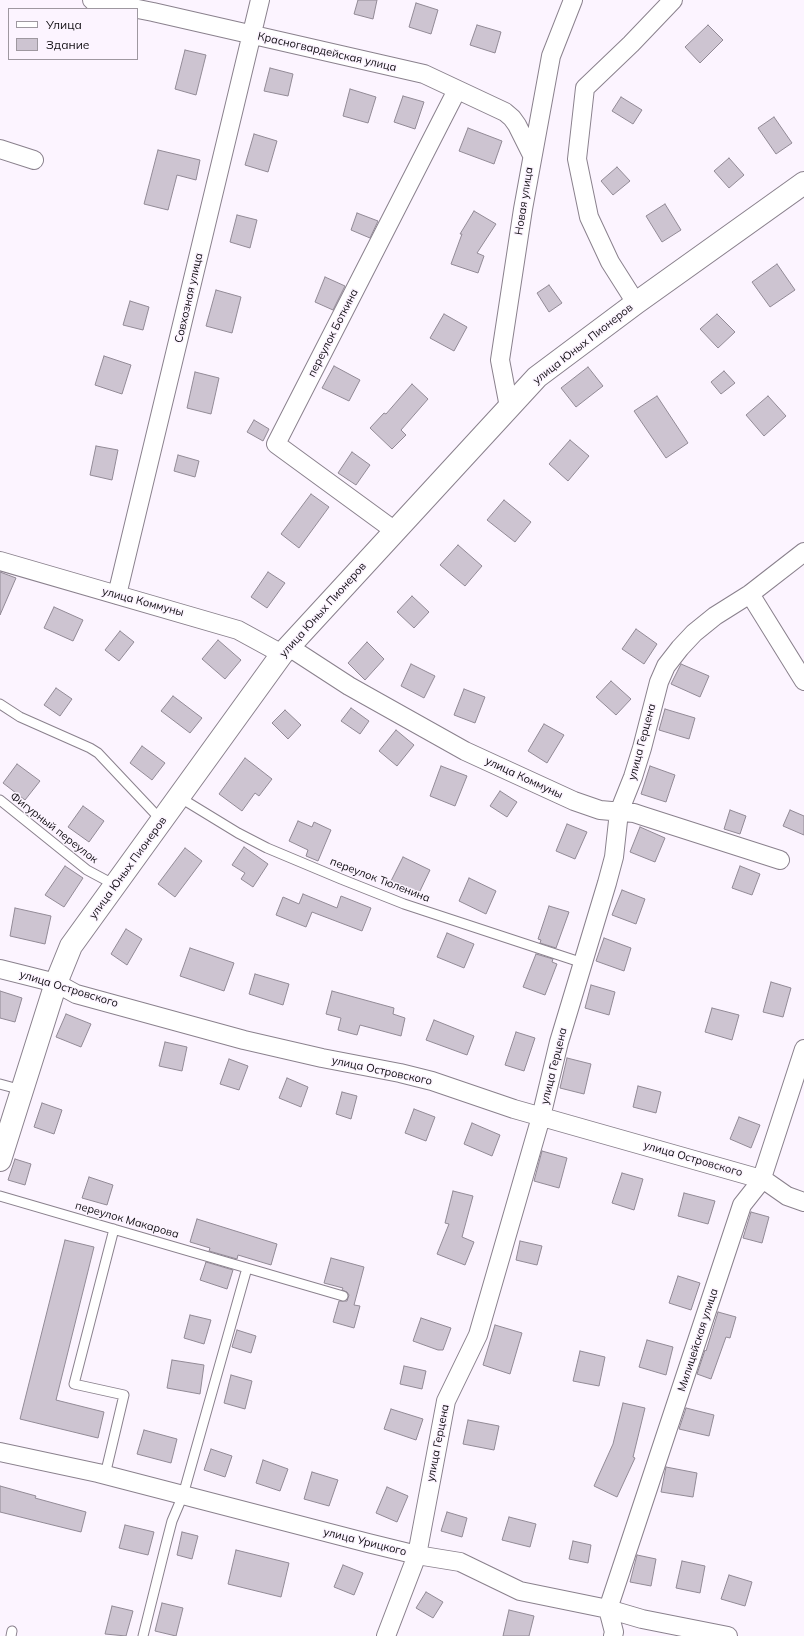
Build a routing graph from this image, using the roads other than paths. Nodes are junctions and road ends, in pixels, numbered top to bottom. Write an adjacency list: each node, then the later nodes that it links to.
1 (92, 0): 5 (street, Красногвардейская улица)
2 (260, 0): 7 (street, Совхозная улица)
3 (573, 0): 10 (street, Новая улица)
4 (673, 0): 13 (street)
5 (129, 8)
6 (138, 10): 7 (street, Красногвардейская улица)
7 (252, 35): 8 (street, Красногвардейская улица); 19 (street, Совхозная улица)
8 (457, 90): 10 (street, Красногвардейская улица); 15 (street, переулок Боткина)
9 (0, 149): 11 (street)
10 (532, 155): 14 (street, Новая улица)
11 (34, 160)
12 (804, 183): 13 (main road, улица Юных Пионеров)
13 (636, 303): 14 (main road, улица Юных Пионеров)
14 (509, 407): 15 (main road, улица Юных Пионеров)
15 (395, 531): 20 (main road, улица Юных Пионеров)
16 (804, 552): 18 (street, улица Герцена)
17 (0, 561): 19 (street, улица Коммуны)
18 (750, 594): 21 (street); 25 (street, улица Герцена)
19 (117, 595): 20 (street, улица Коммуны)
20 (286, 650): 23 (main road, улица Юных Пионеров); 25 (street, улица Коммуны)
21 (804, 681)
22 (0, 704): 26 (lane)
23 (179, 797): 26 (main road, улица Юных Пионеров); 29 (lane, переулок Тюленина)
24 (0, 800): 28 (lane, Фигурный переулок)
25 (619, 812): 27 (street, улица Коммуны); 29 (street, улица Герцена)
26 (162, 821): 28 (main road, улица Юных Пионеров)
27 (780, 860)
28 (115, 885): 31 (main road, улица Юных Пионеров)
29 (583, 963): 35 (street, улица Герцена)
30 (0, 969): 31 (street, улица Островского)
31 (56, 983): 34 (main road, улица Юных Пионеров); 35 (street, улица Островского)
32 (804, 1048): 37 (street, Милицейская улица)
33 (0, 1084): 34 (lane)
34 (22, 1090): 36 (main road, улица Юных Пионеров)
35 (541, 1117): 37 (street, улица Островского); 46 (street, улица Герцена)
36 (0, 1160)
37 (762, 1181): 39 (street, улица Островского); 47 (street, Милицейская улица)
38 (0, 1196): 40 (lane, переулок Макарова)
39 (804, 1202)
40 (114, 1229): 41 (lane, переулок Макарова); 44 (lane)
41 (247, 1268): 42 (lane, переулок Макарова); 45 (lane)
42 (343, 1296)
43 (0, 1452): 44 (street, улица Урицкого)
44 (105, 1475): 45 (street, улица Урицкого)
45 (183, 1495): 46 (street, улица Урицкого); 48 (lane)
46 (417, 1555): 47 (street, улица Урицкого); 49 (street, улица Герцена)
47 (608, 1609): 50 (street); 51 (street, улица Урицкого)
48 (144, 1636)
49 (386, 1636)
50 (613, 1636)
51 (728, 1636)

